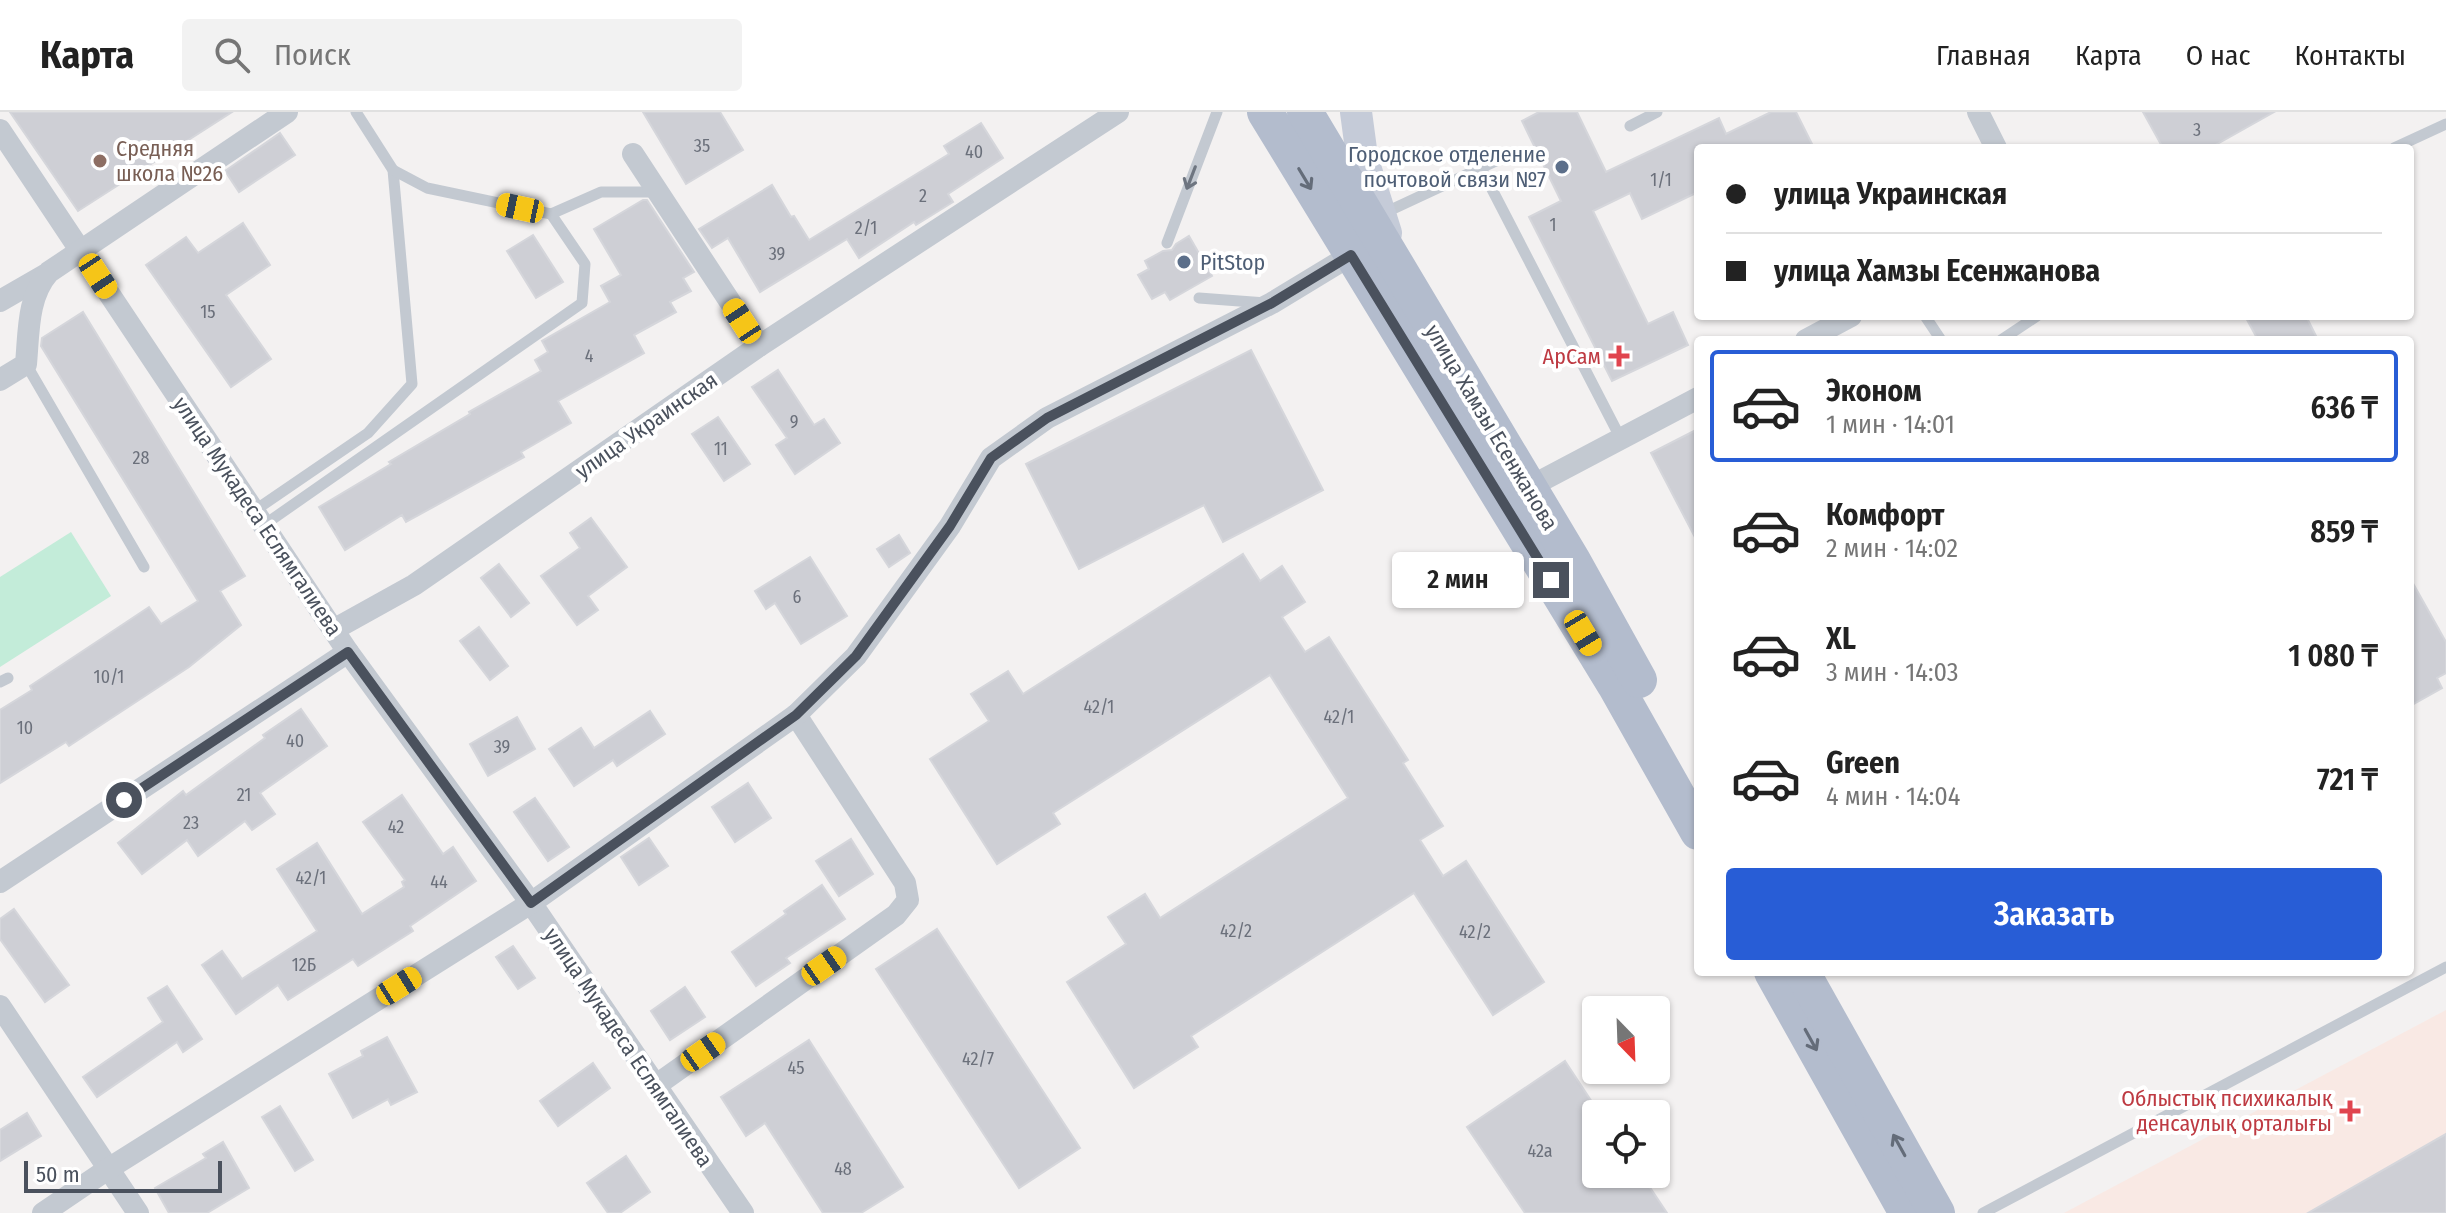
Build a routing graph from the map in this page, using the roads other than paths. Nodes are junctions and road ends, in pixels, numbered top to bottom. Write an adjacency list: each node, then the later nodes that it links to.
1 (287, 112): 23 (street)
2 (356, 112): 18 (lane)
3 (1118, 112): 34 (street, улица Украинская)
4 (1217, 112): 22 (lane, one-way to 22)
5 (1265, 112): 24 (main road, улица Хамзы Есенжанова, one-way to 24)
6 (1305, 112): 25 (main road, улица Хамзы Есенжанова)
7 (1356, 112): 21 (main road)
8 (1657, 112): 11 (lane)
9 (1978, 112): 13 (street)
10 (2446, 124): 14 (lane)
11 (1630, 126)
12 (0, 130): 23 (street, улица Мукадеса Еслямгалиева)
13 (1994, 144)
14 (2403, 144)
15 (1513, 153): 17 (lane)
16 (633, 154): 19 (street)
17 (1481, 168): 21 (lane); 38 (lane)
18 (393, 170): 20 (lane); 40 (lane)
19 (658, 192): 20 (lane); 34 (street)
20 (551, 214): 40 (lane)
21 (1382, 214): 25 (main road)
22 (1167, 243)
23 (81, 249): 26 (street); 40 (street, улица Мукадеса Еслямгалиева)
24 (1351, 255): 29 (street); 39 (main road, улица Хамзы Есенжанова)
25 (1394, 264): 39 (main road, улица Хамзы Есенжанова)
26 (49, 272): 28 (street); 35 (street)
27 (1199, 298): 29 (lane)
28 (0, 301)
29 (1272, 303): 44 (street)
30 (1844, 320): 32 (street)
31 (2031, 320): 33 (lane)
32 (1814, 336)
33 (2007, 336)
34 (759, 346): 42 (street, улица Украинская)
35 (26, 364): 36 (street); 41 (lane)
36 (0, 380)
37 (1694, 400): 38 (street)
38 (1621, 439): 39 (street)
39 (1515, 494): 45 (main road, улица Хамзы Есенжанова); 46 (main road, улица Хамзы Есенжанова)
40 (259, 518): 42 (street, улица Мукадеса Еслямгалиева)
41 (144, 567)
42 (333, 630): 43 (street, улица Мукадеса Еслямгалиева)
43 (348, 652): 47 (street); 48 (street, улица Мукадеса Еслямгалиева)
44 (796, 715): 48 (street); 53 (street)
45 (1694, 780)
46 (1694, 825)
47 (0, 882)
48 (531, 903): 53 (street, улица Мукадеса Еслямгалиева); 54 (street)
49 (2446, 967): 60 (lane)
50 (1774, 976): 58 (main road, one-way to 58)
51 (1804, 976): 59 (main road, one-way to 51)
52 (0, 1006): 54 (street)
53 (655, 1086): 57 (street, улица Мукадеса Еслямгалиева)
54 (108, 1169): 55 (street); 56 (street)
55 (43, 1213)
56 (138, 1213)
57 (743, 1213)
58 (1907, 1213)
59 (1937, 1213)
60 (1983, 1213)

